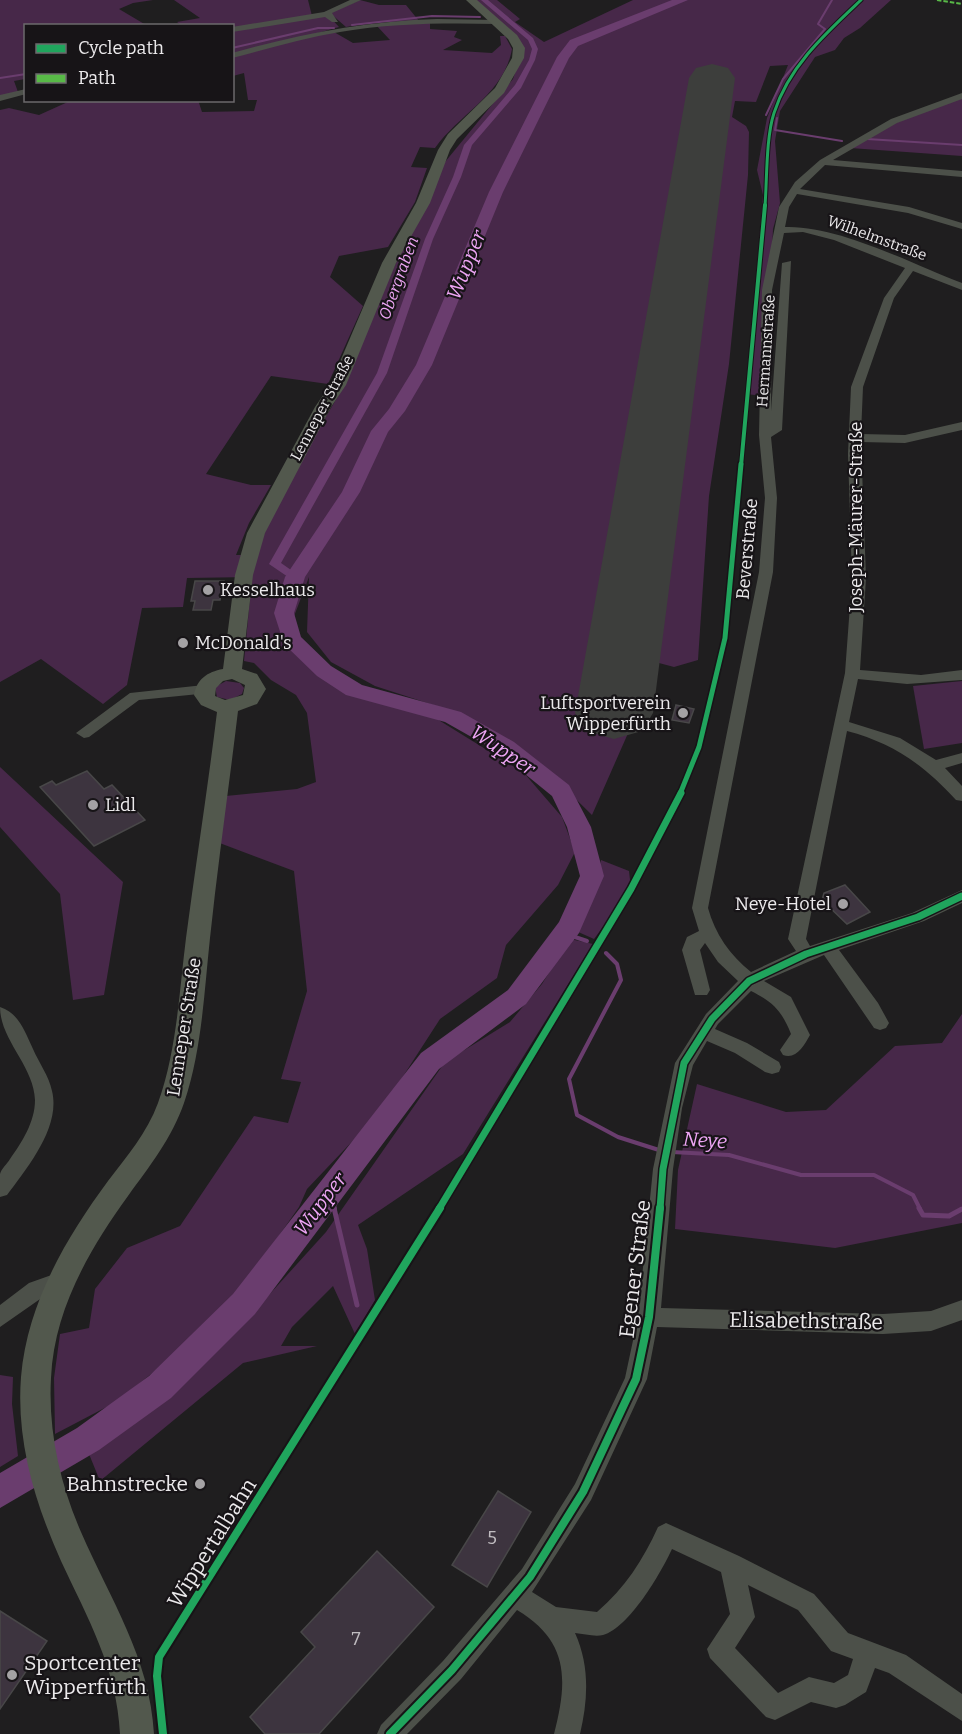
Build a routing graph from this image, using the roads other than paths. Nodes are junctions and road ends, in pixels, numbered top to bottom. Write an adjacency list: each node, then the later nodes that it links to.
1 (357, 0): 3 (street)
2 (471, 0): 4 (main road)
3 (327, 14): 5 (street); 6 (street)
4 (497, 22): 5 (street); 22 (main road, Lenneper Straße)
5 (344, 29): 7 (street)
6 (234, 30)
7 (234, 56)
8 (24, 92): 10 (street)
9 (962, 96): 11 (street, Beverstraße)
10 (0, 98)
11 (823, 162): 12 (street); 13 (street, Beverstraße)
12 (962, 174)
13 (794, 191): 14 (street); 15 (street, Beverstraße)
14 (962, 226)
15 (779, 230): 17 (street, Wilhelmstraße); 20 (street, Beverstraße)
16 (787, 263): 20 (street, Hermannstraße)
17 (912, 266): 18 (street, Wilhelmstraße); 21 (street, Joseph-Mäurer-Straße)
18 (962, 287)
19 (962, 426): 21 (street)
20 (765, 435): 33 (street, Beverstraße)
21 (854, 438): 23 (street, Joseph-Mäurer-Straße)
22 (232, 673): 25 (main road); 26 (main road)
23 (852, 673): 24 (street); 27 (street, Joseph-Mäurer-Straße)
24 (962, 675)
25 (204, 690): 26 (main road); 28 (street)
26 (228, 706): 44 (main road, Lenneper Straße)
27 (841, 725): 30 (street); 34 (street, Joseph-Mäurer-Straße)
28 (84, 733)
29 (962, 758): 30 (street)
30 (935, 766): 31 (street)
31 (962, 796)
32 (962, 896): 35 (street, Egener Straße)
33 (708, 934): 36 (street, Beverstraße); 37 (street)
34 (802, 946): 35 (street, Egener Straße); 36 (street, Egener Straße)
35 (828, 947): 39 (street)
36 (749, 981): 40 (street, Egener Straße); 41 (street)
37 (701, 990)
38 (0, 1014): 43 (street)
39 (880, 1023)
40 (704, 1032): 42 (street); 47 (street, Egener Straße)
41 (789, 1050)
42 (772, 1067)
43 (0, 1189)
44 (60, 1281): 46 (street); 53 (main road, Lenneper Straße)
45 (962, 1310): 47 (street, Elisabethstraße)
46 (0, 1317)
47 (649, 1317): 49 (street, Egener Straße)
48 (731, 1564): 50 (street); 51 (street); 51 (street)
49 (516, 1596): 50 (street); 54 (street, Egener Straße)
50 (552, 1619): 55 (street)
51 (868, 1653): 52 (street)
52 (962, 1709)
53 (137, 1734)
54 (390, 1734)
55 (567, 1734)

